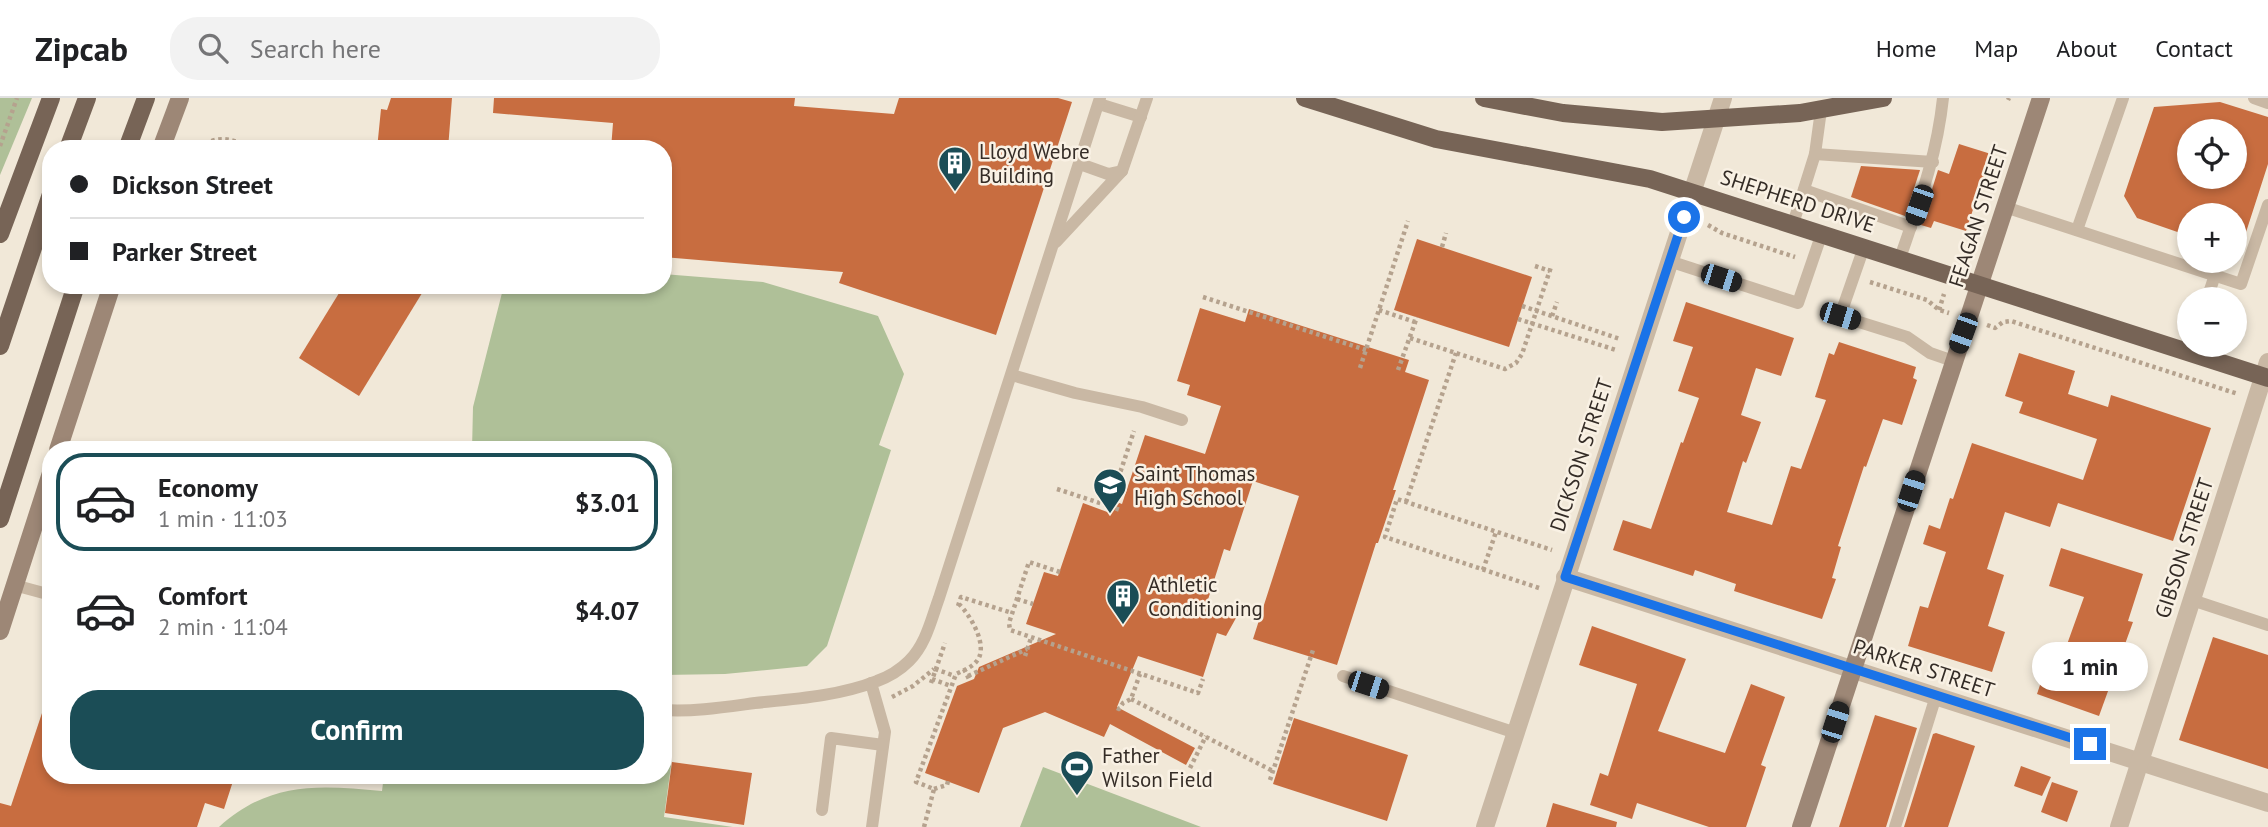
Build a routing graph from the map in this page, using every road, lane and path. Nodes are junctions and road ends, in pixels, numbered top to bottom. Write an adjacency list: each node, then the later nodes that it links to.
1 (17, 98): 23 (path)
2 (51, 98): 39 (main road)
3 (87, 98): 20 (main road)
4 (146, 98): 21 (main road)
5 (180, 98): 22 (street)
6 (1147, 98): 18 (lane)
7 (1305, 98): 29 (main road, SHEPHERD DRIVE)
8 (1484, 98): 19 (main road)
9 (1723, 98): 19 (street, DICKSON STREET)
10 (1883, 98): 17 (main road)
11 (1942, 98): 25 (lane)
12 (2041, 98): 31 (street, FEAGAN STREET)
13 (2123, 98): 36 (lane)
14 (2254, 98): 16 (lane)
15 (1100, 101): 18 (lane); 26 (lane)
16 (2268, 103)
17 (1821, 110): 19 (main road); 24 (lane)
18 (1141, 117): 27 (lane)
19 (1717, 119): 29 (street, DICKSON STREET)
20 (71, 140)
21 (130, 140)
22 (164, 140)
23 (0, 146)
24 (1815, 153): 25 (lane); 28 (lane)
25 (1933, 162): 35 (lane)
26 (1080, 164): 27 (lane); 40 (lane)
27 (1122, 171): 40 (lane)
28 (1804, 190): 34 (lane); 35 (lane)
29 (1693, 191): 34 (main road, SHEPHERD DRIVE); 44 (street, DICKSON STREET)
30 (2268, 205): 46 (lane)
31 (2005, 207): 36 (lane); 47 (street, FEAGAN STREET)
32 (42, 221): 72 (main road)
33 (1408, 221): 54 (path)
34 (1793, 224): 38 (main road, SHEPHERD DRIVE)
35 (1911, 227): 43 (lane)
36 (2077, 230): 46 (lane)
37 (1446, 233): 41 (path)
38 (1822, 233): 42 (main road, SHEPHERD DRIVE); 44 (lane)
39 (0, 234)
40 (1054, 245): 81 (lane)
41 (1441, 247)
42 (1864, 247): 43 (main road, SHEPHERD DRIVE); 77 (lane)
43 (1900, 258): 47 (main road, SHEPHERD DRIVE)
44 (1669, 261): 96 (street, DICKSON STREET)
45 (1535, 266): 55 (path)
46 (2215, 275): 48 (lane)
47 (1979, 285): 71 (main road, SHEPHERD DRIVE); 77 (street, FEAGAN STREET)
48 (2211, 287)
49 (73, 294): 91 (main road)
50 (109, 294): 85 (street)
51 (1203, 297): 73 (path)
52 (1557, 302): 56 (path)
53 (1522, 306): 55 (path)
54 (1379, 310): 66 (path); 73 (path)
55 (1537, 311): 56 (path); 59 (path)
56 (1555, 317): 58 (path); 63 (path)
57 (1518, 319): 59 (path)
58 (1569, 322): 60 (path); 65 (path)
59 (1533, 323): 63 (path); 75 (path)
60 (1582, 326): 62 (path); 67 (path)
61 (1995, 328): 82 (path)
62 (1592, 329): 64 (path); 69 (path)
63 (1553, 330): 65 (path)
64 (1602, 333): 68 (path); 70 (path)
65 (1566, 334): 67 (path)
66 (1410, 338): 75 (path); 79 (path)
67 (1578, 338): 69 (path)
68 (1620, 339)
69 (1588, 341): 70 (path)
70 (1598, 344): 74 (path)
71 (2177, 345)
72 (0, 346)
73 (1366, 350): 78 (path)
74 (1616, 350)
75 (1456, 353): 88 (path)
76 (2216, 357): 80 (main road, SHEPHERD DRIVE)
77 (1954, 361): 115 (street, FEAGAN STREET)
78 (1360, 368)
79 (1398, 370)
80 (2266, 373): 101 (street, GIBSON STREET)
81 (1012, 375): 83 (lane); 120 (lane)
82 (2234, 393)
83 (1182, 420)
84 (1134, 431): 89 (path)
85 (61, 441)
86 (1057, 489): 89 (path)
87 (42, 501): 97 (street)
88 (1406, 502): 92 (path); 94 (path)
89 (1109, 506): 90 (path)
90 (1120, 510)
91 (0, 519)
92 (1496, 532): 93 (path); 94 (path)
93 (1552, 550)
94 (1483, 570): 98 (path)
95 (1060, 572): 100 (path)
96 (1565, 577): 115 (street, PARKER STREET); 127 (street, DICKSON STREET)
97 (15, 585): 99 (lane); 107 (street)
98 (1539, 588)
99 (42, 592)
100 (1017, 599): 103 (path); 104 (path)
101 (2192, 600): 106 (lane); 130 (street, GIBSON STREET)
102 (959, 604): 104 (path); 105 (path); 114 (path)
103 (1033, 604)
104 (1012, 613): 108 (path)
105 (954, 617)
106 (2268, 625)
107 (0, 631)
108 (1031, 638): 110 (path); 116 (path)
109 (945, 642): 113 (path)
110 (1027, 649): 112 (path); 114 (path)
111 (1313, 650): 132 (path)
112 (1025, 656)
113 (936, 668): 117 (path); 121 (path); 123 (path)
114 (964, 670): 117 (path)
115 (1853, 670): 122 (street, PARKER STREET); 141 (street, FEAGAN STREET)
116 (1140, 674): 119 (path); 124 (path)
117 (955, 676): 121 (path)
118 (1343, 676): 127 (lane)
119 (1203, 679)
120 (871, 683): 126 (lane); 129 (lane)
121 (951, 686): 135 (path)
122 (1936, 696): 130 (street, PARKER STREET); 142 (lane)
123 (891, 698)
124 (1132, 699): 125 (path); 128 (path)
125 (1117, 708)
126 (672, 710)
127 (1516, 733): 140 (street, DICKSON STREET)
128 (1206, 736): 131 (path); 132 (path)
129 (883, 744): 137 (lane); 138 (lane)
130 (2141, 761): 136 (street, PARKER STREET); 143 (street, GIBSON STREET)
131 (1190, 768)
132 (1273, 771): 133 (path)
133 (1270, 780)
134 (948, 781): 135 (path)
135 (934, 789): 139 (path)
136 (2268, 803)
137 (821, 810)
138 (872, 827)
139 (923, 827)
140 (1485, 827)
141 (1801, 827)
142 (1895, 827)
143 (2119, 827)

